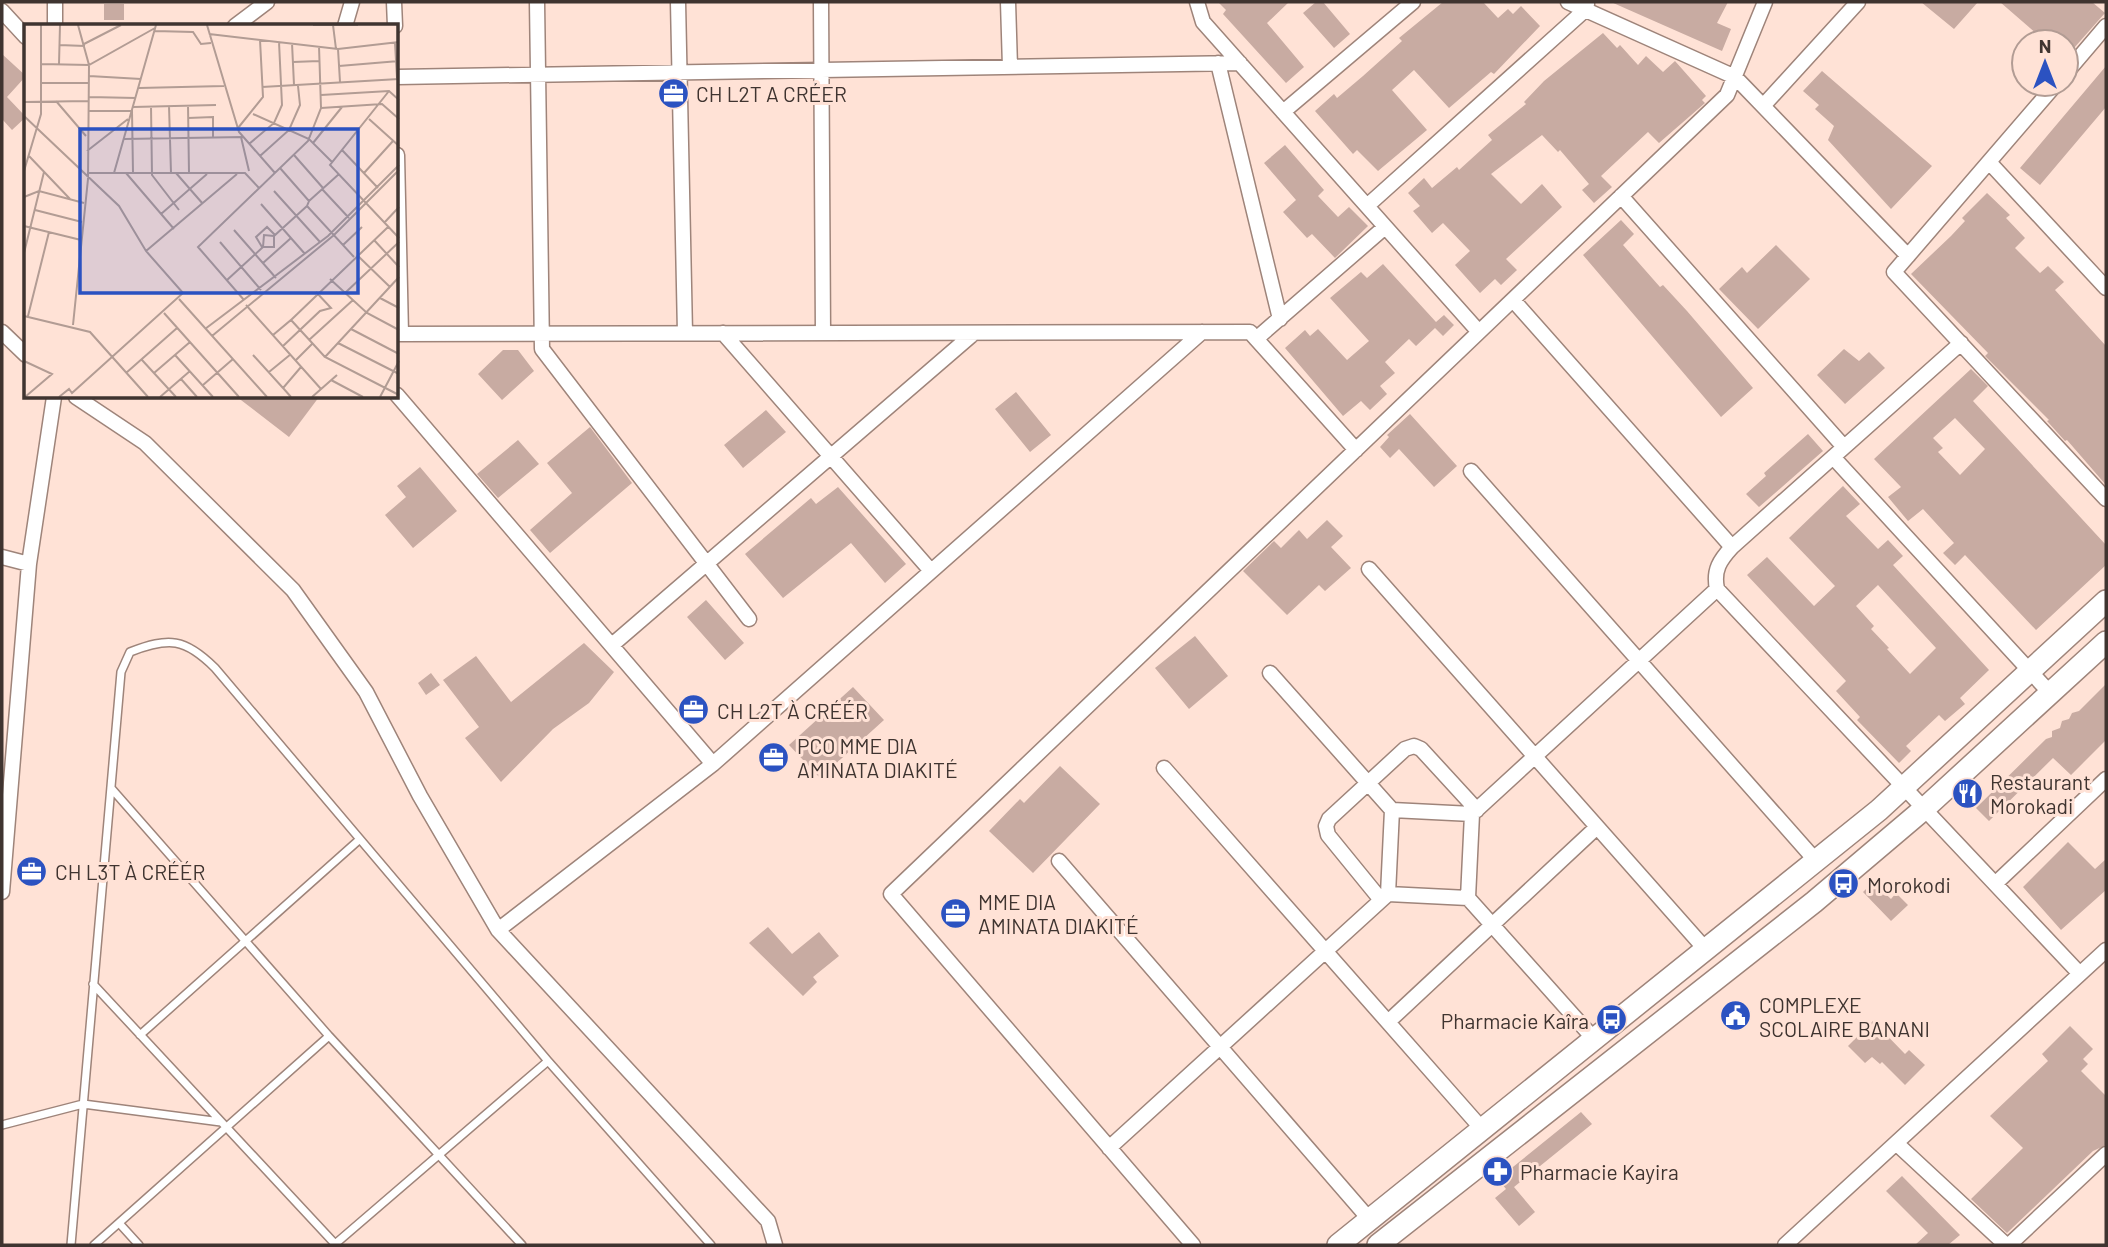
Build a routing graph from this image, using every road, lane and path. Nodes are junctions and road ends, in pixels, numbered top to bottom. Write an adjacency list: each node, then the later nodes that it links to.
1 (55, 2): 16 (street)
2 (267, 2): 17 (street)
3 (352, 2): 18 (street)
4 (394, 2): 19 (street)
5 (537, 2): 28 (street)
6 (678, 2): 27 (street)
7 (821, 2): 26 (street)
8 (1008, 2): 25 (street)
9 (1197, 2): 24 (street)
10 (1413, 2): 33 (street)
11 (1568, 2): 14 (street)
12 (1765, 2): 30 (street)
13 (1858, 2): 32 (street)
14 (1587, 6): 30 (street); 36 (street)
15 (2, 11): 21 (street)
16 (55, 24)
17 (238, 24)
18 (346, 24)
19 (395, 24)
20 (2106, 26): 22 (street)
21 (24, 35)
22 (2080, 57)
23 (1218, 63): 24 (street); 25 (street); 41 (street)
24 (1240, 63): 33 (street)
25 (1010, 67): 26 (street)
26 (822, 70): 27 (street); 49 (street)
27 (680, 72): 28 (street); 47 (street)
28 (538, 75): 29 (street); 46 (street)
29 (399, 77)
30 (1735, 77): 32 (street); 35 (street)
31 (2044, 98): 34 (street)
32 (1763, 106): 38 (street)
33 (1283, 112): 36 (street)
34 (1989, 162): 38 (street); 39 (street)
35 (1621, 196): 40 (street); 58 (street)
36 (1367, 206): 37 (street)
37 (1385, 227): 41 (street); 45 (street)
38 (1908, 256): 52 (street)
39 (2106, 288)
40 (1513, 300): 45 (street); 62 (street)
41 (1280, 319): 51 (street)
42 (2, 332): 53 (street)
43 (974, 332): 44 (street); 49 (street); 59 (street)
44 (1202, 332): 51 (street); 67 (street)
45 (1479, 332): 57 (street)
46 (542, 333): 47 (street); 50 (street); 65 (street)
47 (685, 333): 48 (street)
48 (723, 333): 49 (street); 59 (street)
49 (823, 333)
50 (399, 334)
51 (1256, 340): 57 (street)
52 (1961, 343): 58 (street); 61 (street)
53 (24, 353)
54 (399, 397): 72 (street)
55 (54, 399): 64 (street)
56 (79, 399): 98 (street)
57 (1356, 450): 117 (street)
58 (1839, 452): 62 (street); 74 (street)
59 (831, 456): 65 (street); 67 (street)
60 (1471, 471): 73 (street)
61 (2106, 499)
62 (1732, 547): 68 (street)
63 (2, 557): 64 (street)
64 (29, 564): 77 (street)
65 (707, 564): 70 (street); 72 (street)
66 (1369, 569): 78 (street)
67 (931, 572): 79 (street)
68 (1717, 589): 73 (street); 84 (street)
69 (2106, 601): 74 (street)
70 (749, 619)
71 (2106, 642): 76 (street)
72 (612, 645): 79 (street)
73 (1639, 661): 78 (street); 92 (street)
74 (2031, 672): 76 (street); 84 (street)
75 (1270, 673): 82 (street)
76 (2051, 694): 85 (street)
77 (8, 708): 90 (street)
78 (1535, 756): 87 (street); 88 (street)
79 (713, 764): 98 (street)
80 (1164, 768): 100 (street)
81 (2106, 779): 93 (street)
82 (1368, 783): 86 (street); 87 (street); 95 (street)
83 (111, 788): 89 (lane); 99 (lane); 104 (lane)
84 (1905, 788): 85 (street); 92 (street)
85 (1925, 808): 93 (street); 132 (street)
86 (1392, 810): 87 (street); 95 (street)
87 (1475, 812): 96 (street)
88 (1597, 827): 97 (street); 101 (street)
89 (360, 839): 99 (lane); 110 (lane)
90 (4, 844): 94 (street)
91 (1059, 861): 109 (street)
92 (1817, 862): 101 (street)
93 (1995, 884): 103 (street)
94 (2, 892)
95 (1384, 897): 96 (street); 100 (street)
96 (1468, 898): 97 (street)
97 (1492, 925): 105 (street); 108 (street)
98 (498, 930): 129 (street)
99 (245, 941): 106 (lane); 107 (lane)
100 (1325, 951): 105 (street); 109 (street)
101 (1707, 951): 108 (street)
102 (2103, 958): 103 (street)
103 (2080, 974): 116 (street)
104 (93, 984): 106 (lane); 111 (lane)
105 (1388, 1022): 115 (street)
106 (140, 1035): 112 (lane)
107 (329, 1036): 114 (lane); 118 (lane)
108 (1595, 1040): 115 (street)
109 (1220, 1048): 117 (street); 120 (street)
110 (548, 1061): 118 (lane); 128 (lane)
111 (83, 1104): 112 (lane); 113 (lane); 123 (lane)
112 (220, 1122): 114 (lane)
113 (2, 1125)
114 (227, 1128): 121 (lane); 126 (lane)
115 (1483, 1130): 120 (street)
116 (1896, 1143): 122 (street); 133 (street)
117 (1109, 1148): 130 (street)
118 (440, 1154): 126 (lane); 127 (lane)
119 (2106, 1154): 133 (street)
120 (1370, 1220): 131 (street)
121 (119, 1223): 124 (lane); 125 (lane)
122 (1790, 1244)
123 (71, 1245)
124 (94, 1245)
125 (139, 1245)
126 (335, 1245)
127 (522, 1245)
128 (711, 1245)
129 (775, 1245)
130 (1193, 1245)
131 (1338, 1245)
132 (1378, 1245)
133 (2008, 1245)

